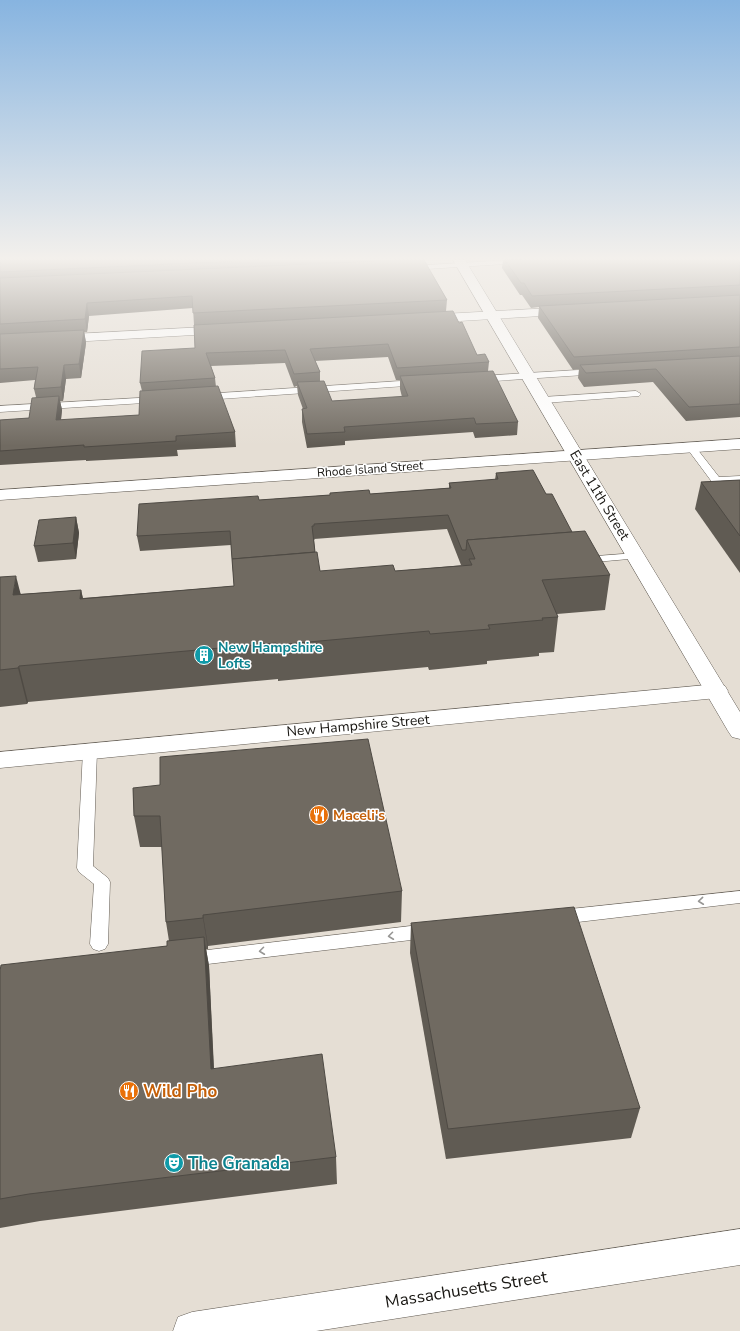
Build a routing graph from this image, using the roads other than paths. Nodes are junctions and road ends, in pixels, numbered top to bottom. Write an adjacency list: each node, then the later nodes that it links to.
1 (496, 322): 5 (street, East 11th Street)
2 (238, 329): 3 (street)
3 (0, 342)
4 (602, 372): 5 (lane)
5 (529, 376): 6 (lane); 11 (street, East 11th Street)
6 (472, 380)
7 (425, 383): 9 (lane)
8 (636, 394): 11 (lane)
9 (197, 397)
10 (165, 399): 12 (lane)
11 (544, 400): 15 (street, East 11th Street)
12 (0, 409)
13 (740, 444): 14 (street, Rhode Island Street)
14 (691, 447): 15 (street, Rhode Island Street); 16 (lane)
15 (577, 455): 17 (street, Rhode Island Street); 18 (street, East 11th Street)
16 (740, 479)
17 (0, 495)
18 (636, 556): 19 (lane); 20 (street, East 11th Street)
19 (575, 561)
20 (717, 691): 21 (street, East 11th Street); 22 (street, New Hampshire Street)
21 (740, 731)
22 (90, 751): 23 (street, New Hampshire Street); 27 (lane)
23 (0, 760)
24 (740, 897): 25 (lane, one-way to 25)
25 (546, 919)
26 (440, 930): 28 (lane, one-way to 28)
27 (99, 944)
28 (173, 961)
29 (740, 1247): 30 (street, Massachusetts Street)
30 (192, 1331)

